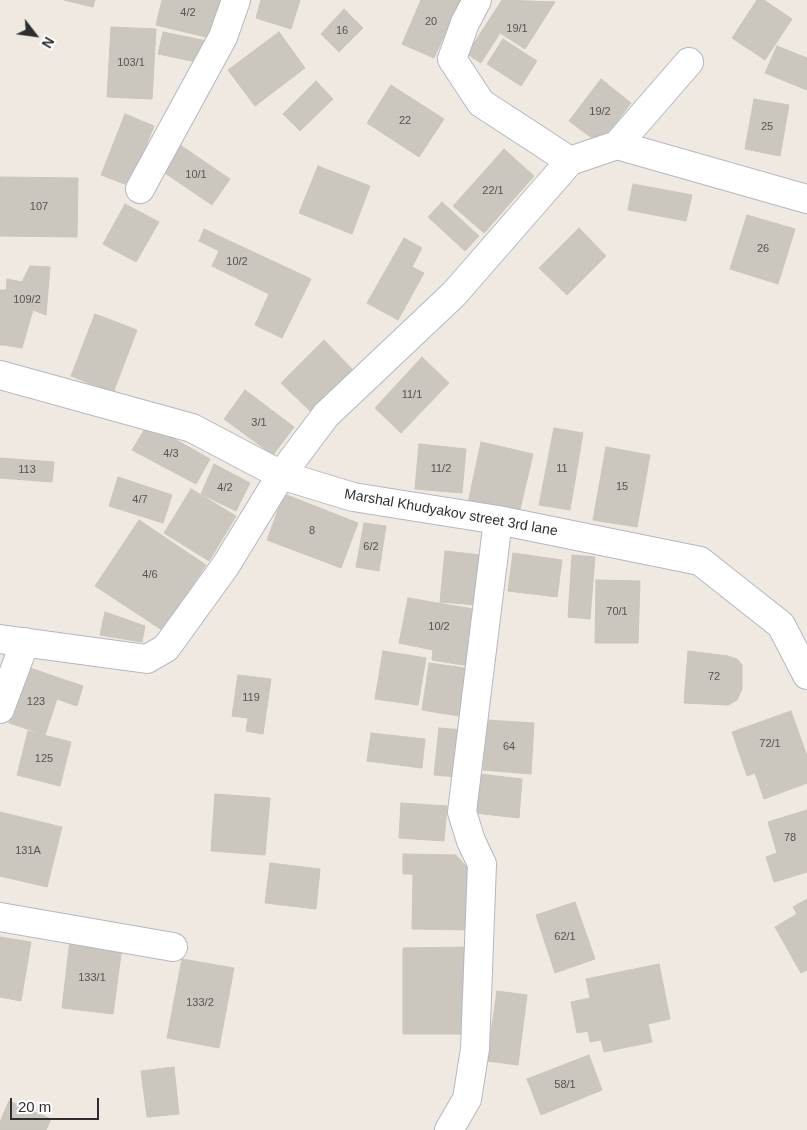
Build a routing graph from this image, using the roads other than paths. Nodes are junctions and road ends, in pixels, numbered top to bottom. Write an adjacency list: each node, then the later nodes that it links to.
1 (236, 0): 6 (street)
2 (477, 0): 5 (street)
3 (689, 62): 4 (street)
4 (617, 145): 5 (street); 7 (street)
5 (570, 161): 9 (street)
6 (140, 190)
7 (807, 199)
8 (0, 375): 9 (street, Marshal Khudyakov street 3rd lane)
9 (281, 475): 10 (street, Marshal Khudyakov street 3rd lane); 11 (street)
10 (498, 520): 12 (street, Marshal Khudyakov street 3rd lane); 16 (street)
11 (13, 640): 13 (street)
12 (807, 675)
13 (0, 709)
14 (0, 917): 15 (street)
15 (173, 947)
16 (449, 1130)

